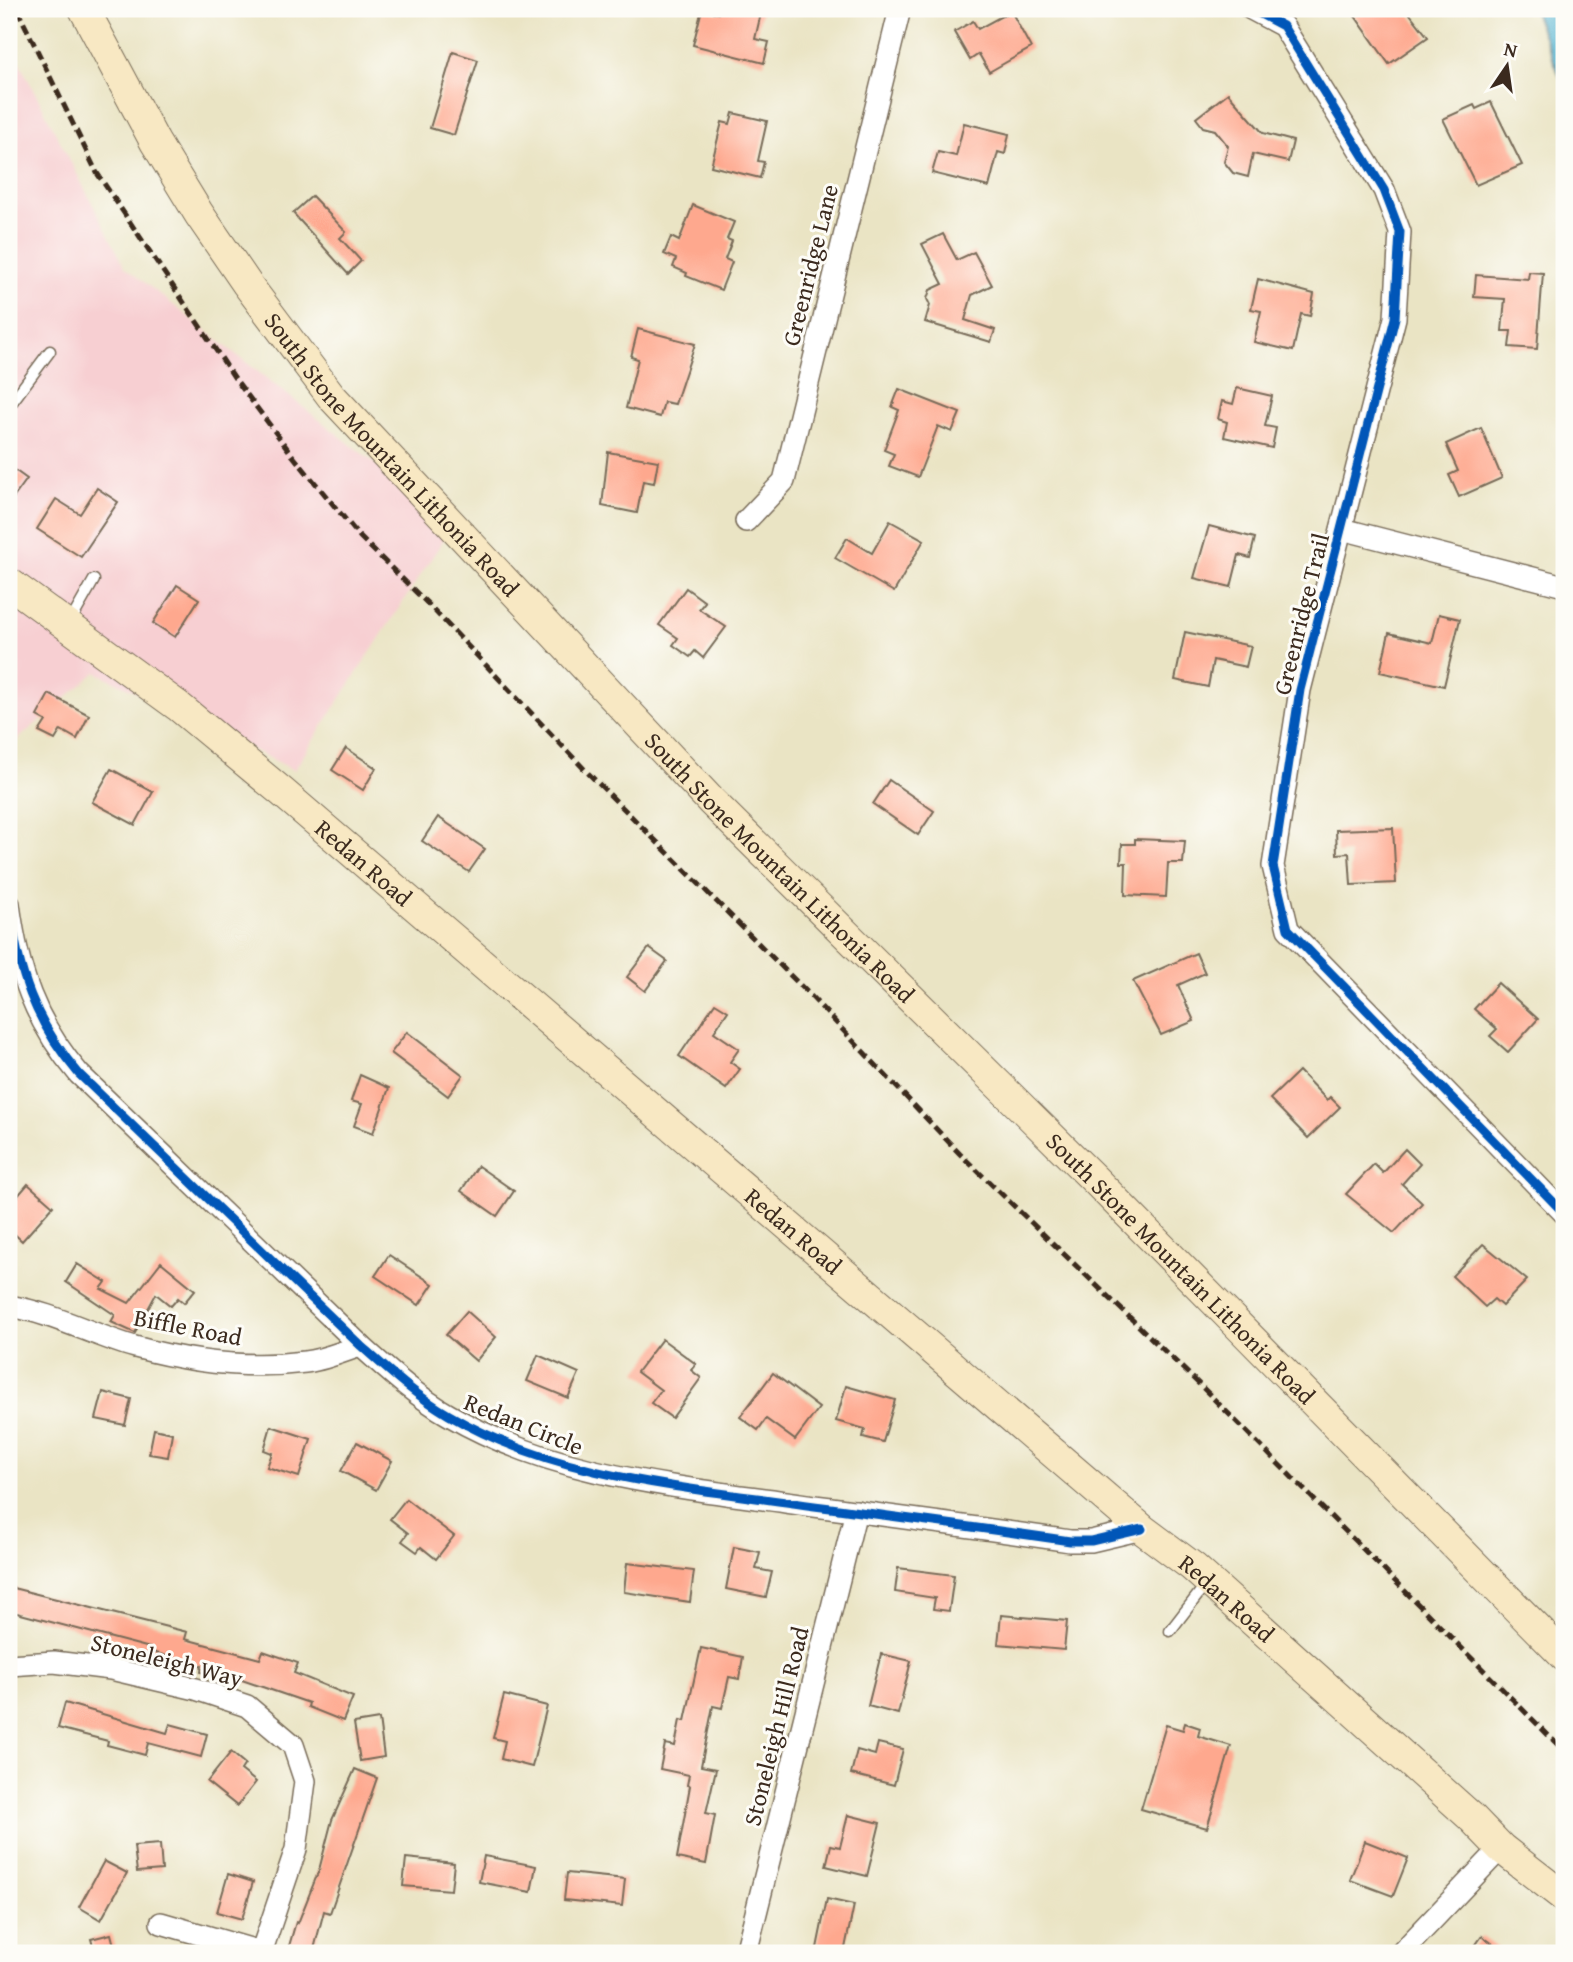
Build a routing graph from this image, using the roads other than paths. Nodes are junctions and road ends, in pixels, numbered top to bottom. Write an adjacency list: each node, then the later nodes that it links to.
1 (84, 9): 20 (main road, South Stone Mountain Lithonia Road)
2 (900, 9): 6 (street, Greenridge Lane)
3 (1251, 9): 7 (street, Greenridge Trail)
4 (50, 351): 5 (lane)
5 (9, 406)
6 (746, 521)
7 (1342, 529): 10 (street); 13 (street, Greenridge Trail)
8 (94, 580): 11 (lane)
9 (9, 583): 11 (main road, Redan Road)
10 (1564, 586)
11 (69, 624): 17 (main road, Redan Road)
12 (9, 904): 15 (street, Redan Circle)
13 (1564, 1213)
14 (9, 1306): 15 (street, Biffle Road)
15 (361, 1346): 16 (street, Redan Circle)
16 (856, 1511): 17 (street, Redan Circle); 26 (street, Stoneleigh Hill Road)
17 (1142, 1529): 18 (main road, Redan Road)
18 (1208, 1580): 19 (lane); 22 (main road, Redan Road)
19 (1170, 1631)
20 (1564, 1656)
21 (9, 1665): 25 (street, Stoneleigh Way)
22 (1501, 1848): 23 (main road, Redan Road); 27 (street)
23 (1564, 1897)
24 (161, 1923): 25 (street)
25 (261, 1953)
26 (746, 1953)
27 (1401, 1953)

